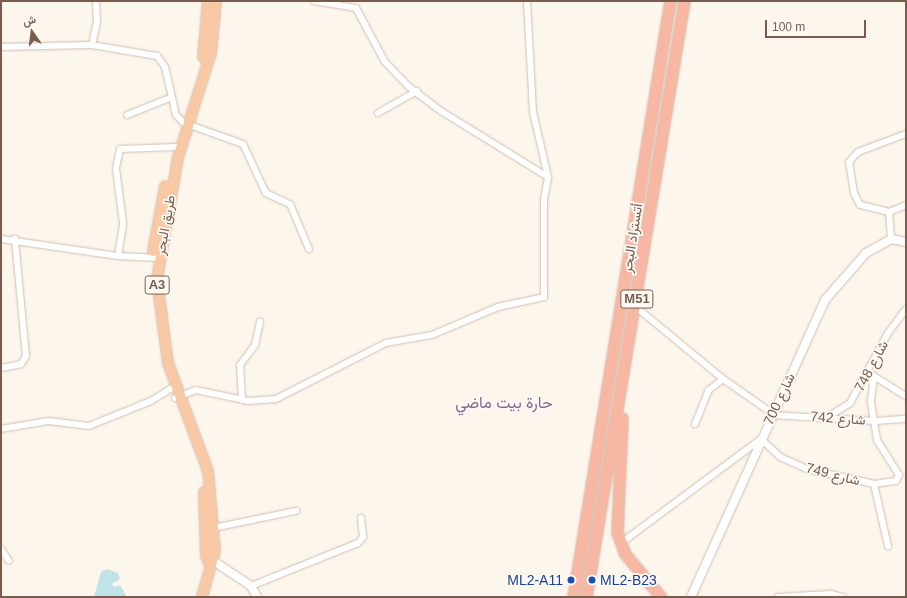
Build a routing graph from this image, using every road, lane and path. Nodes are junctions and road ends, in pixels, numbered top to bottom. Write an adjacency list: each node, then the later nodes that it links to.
1 (96, 1): 8 (street)
2 (208, 1): 14 (highway, طريق البحر / A3)
3 (216, 1): 14 (highway, طريق البحر / A3)
4 (314, 1): 10 (street)
5 (527, 1): 17 (street)
6 (670, 1): 53 (highway, أتستراد البحر / M51)
7 (684, 1): 27 (highway, أتستراد البحر / M51)
8 (92, 45): 9 (street); 11 (street)
9 (1, 47)
10 (416, 91): 12 (street); 17 (street)
11 (170, 98): 13 (street); 14 (street)
12 (378, 113)
13 (127, 115)
14 (187, 124): 16 (highway, طريق البحر / A3); 24 (street); 26 (highway, طريق البحر / A3)
15 (906, 134): 19 (street)
16 (176, 147): 25 (street); 26 (highway, طريق البحر / A3)
17 (548, 176): 35 (street)
18 (906, 205): 19 (street)
19 (889, 212): 22 (street)
20 (1, 239): 21 (street)
21 (15, 239): 25 (street); 30 (street)
22 (891, 239): 23 (main road); 37 (main road, شارع 700)
23 (906, 242)
24 (309, 249)
25 (118, 256): 26 (street)
26 (155, 258): 33 (highway, طريق البحر / A3)
27 (636, 307): 32 (street); 36 (highway, أتستراد البحر / M51)
28 (906, 309): 31 (street, شارع 748)
29 (260, 322): 35 (street)
30 (1, 368)
31 (871, 375): 34 (street); 38 (street, شارع 748); 40 (street)
32 (722, 379): 37 (street); 41 (street)
33 (175, 392): 35 (street); 42 (street); 47 (highway, طريق البحر / A3); 51 (highway, طريق البحر / A3)
34 (906, 396)
35 (242, 400)
36 (621, 401): 48 (highway); 59 (highway, أتستراد البحر / M51)
37 (771, 414): 38 (street, شارع 742); 43 (main road, شارع 700)
38 (830, 416): 40 (street, شارع 742)
39 (906, 419): 40 (street, شارع 742)
40 (875, 421): 44 (street)
41 (695, 424)
42 (1, 429)
43 (761, 439): 44 (street, شارع 749); 48 (street); 61 (main road, شارع 700)
44 (874, 484): 49 (street, شارع 749)
45 (296, 511): 47 (street)
46 (360, 518): 54 (street)
47 (213, 528): 51 (highway, طريق البحر / A3)
48 (621, 543): 60 (highway)
49 (888, 546)
50 (1, 549): 52 (street)
51 (210, 556): 54 (main road); 55 (highway, طريق البحر / A3)
52 (9, 560)
53 (578, 564): 57 (highway); 58 (highway, أتستراد البحر / M51)
54 (251, 586): 56 (main road)
55 (202, 597)
56 (257, 597)
57 (565, 597)
58 (573, 597)
59 (586, 597)
60 (661, 597)
61 (691, 597)
62 (778, 597): 63 (street)
63 (804, 597): 64 (street)
64 (843, 597)

